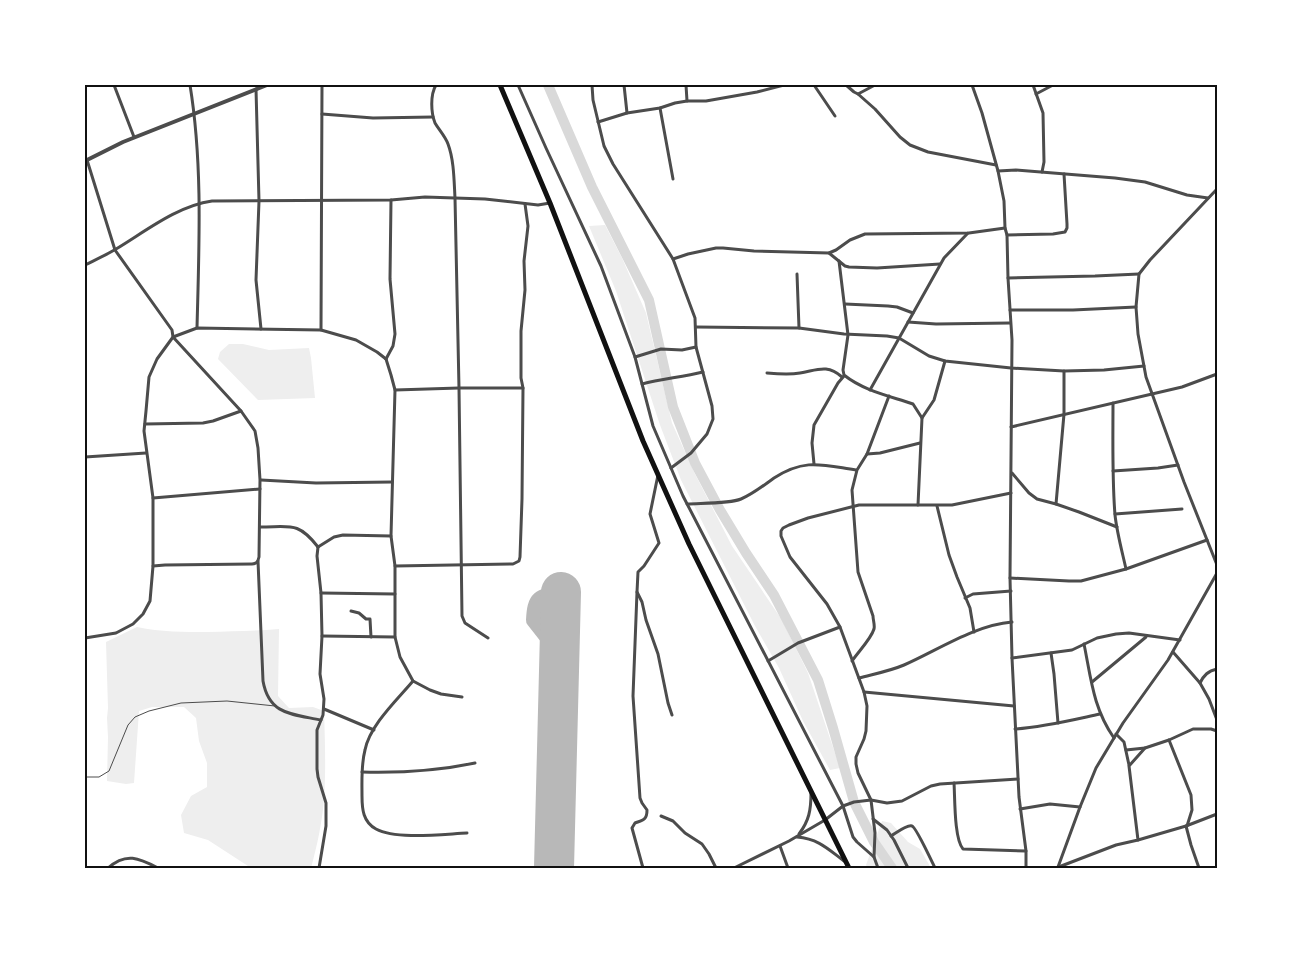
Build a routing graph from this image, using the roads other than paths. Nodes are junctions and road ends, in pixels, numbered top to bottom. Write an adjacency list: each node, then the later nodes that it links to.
1 (114, 85): 29 (street)
2 (190, 85): 24 (street)
3 (268, 85): 18 (street)
4 (322, 85): 25 (street)
5 (436, 85): 27 (street)
6 (500, 85): 43 (highway)
7 (518, 85): 72 (street)
8 (592, 85): 28 (street)
9 (624, 85): 23 (street)
10 (686, 85): 21 (street)
11 (784, 85): 21 (street)
12 (814, 85): 26 (street)
13 (846, 85): 19 (street)
14 (875, 85): 19 (street)
15 (972, 85): 31 (street)
16 (1033, 85): 20 (street)
17 (1053, 85): 20 (street)
18 (256, 89): 24 (street); 40 (street)
19 (858, 94): 31 (street)
20 (1036, 94): 33 (street)
21 (687, 101): 22 (street)
22 (660, 108): 23 (street); 35 (street)
23 (627, 113): 28 (street)
24 (195, 114): 29 (street); 42 (street)
25 (322, 114): 27 (street); 41 (street)
26 (835, 116)
27 (433, 117): 37 (street)
28 (598, 122): 50 (street)
29 (134, 137): 30 (street)
30 (86, 160): 48 (street)
31 (996, 165): 32 (street)
32 (998, 171): 33 (street); 45 (street)
33 (1042, 172): 34 (street)
34 (1064, 174): 38 (street); 47 (street)
35 (673, 179)
36 (1217, 189): 38 (street)
37 (455, 198): 39 (street); 44 (street); 83 (street)
38 (1208, 198): 55 (street)
39 (390, 200): 41 (street); 73 (street)
40 (259, 201): 41 (street); 42 (street); 66 (street)
41 (322, 202): 67 (street)
42 (199, 203): 48 (street); 64 (street)
43 (550, 203): 44 (street); 105 (highway)
44 (525, 204): 84 (street)
45 (1005, 228): 46 (street); 47 (street)
46 (969, 232): 49 (street); 52 (street)
47 (1007, 235): 56 (street)
48 (115, 250): 53 (street); 69 (street)
49 (829, 253): 50 (street); 51 (street)
50 (673, 259): 63 (street)
51 (839, 261): 52 (street); 57 (street)
52 (941, 264): 60 (street)
53 (85, 265)
54 (798, 274): 65 (street)
55 (1139, 274): 56 (street); 58 (street)
56 (1008, 278): 59 (street)
57 (844, 304): 60 (street); 68 (street)
58 (1136, 307): 59 (street); 75 (street)
59 (1010, 310): 62 (street)
60 (913, 313): 61 (street)
61 (908, 322): 62 (street); 70 (street)
62 (1010, 324): 76 (street)
63 (696, 327): 65 (street); 71 (street)
64 (197, 328): 66 (street); 69 (street)
65 (799, 328): 68 (street)
66 (261, 330): 67 (street)
67 (321, 330): 73 (street)
68 (848, 334): 70 (street); 81 (street)
69 (173, 336): 90 (street); 93 (street)
70 (899, 338): 74 (street); 86 (street)
71 (696, 347): 72 (street); 78 (street)
72 (635, 357): 82 (street)
73 (386, 359): 85 (street)
74 (945, 360): 76 (street); 92 (street)
75 (1144, 366): 77 (street); 87 (street)
76 (1011, 368): 77 (street); 94 (street)
77 (1064, 371): 91 (street)
78 (702, 372): 82 (street); 101 (street)
79 (767, 374): 81 (street)
80 (1217, 374): 87 (street)
81 (843, 376): 86 (street); 99 (street)
82 (642, 384): 101 (street)
83 (459, 388): 84 (street); 85 (street); 124 (street)
84 (523, 388): 124 (street)
85 (395, 390): 107 (street)
86 (870, 390): 88 (street)
87 (1151, 394): 89 (street); 100 (street)
88 (889, 396): 92 (street); 97 (street)
89 (1113, 403): 91 (street); 103 (street)
90 (241, 411): 93 (street); 106 (street)
91 (1064, 414): 94 (street); 112 (street)
92 (922, 418): 95 (street)
93 (145, 424): 96 (street)
94 (1011, 427): 104 (street)
95 (920, 443): 97 (street); 113 (street)
96 (146, 453): 98 (street); 110 (street)
97 (867, 454): 102 (street)
98 (85, 457)
99 (814, 464): 102 (street); 111 (street)
100 (1178, 466): 103 (street); 121 (street)
101 (671, 468): 111 (street)
102 (857, 470): 114 (street)
103 (1113, 471): 117 (street)
104 (1011, 473): 109 (street); 112 (street)
105 (658, 475): 132 (street); 181 (highway)
106 (260, 480): 107 (street); 108 (street)
107 (392, 482): 120 (street)
108 (260, 489): 110 (street); 118 (street)
109 (1011, 493): 115 (street); 130 (street)
110 (153, 498): 126 (street)
111 (687, 504): 151 (street)
112 (1056, 504): 119 (street)
113 (918, 505): 114 (street); 115 (street)
114 (853, 506): 138 (street); 152 (street)
115 (937, 506): 135 (street)
116 (1182, 509): 117 (street)
117 (1115, 514): 119 (street)
118 (260, 527): 122 (street); 123 (street)
119 (1117, 527): 128 (street)
120 (391, 536): 122 (street); 127 (street)
121 (1207, 540): 125 (street); 128 (street)
122 (318, 547): 133 (street)
123 (258, 561): 126 (street); 160 (street)
124 (462, 565): 127 (street); 145 (street)
125 (1217, 565)
126 (153, 566): 144 (street)
127 (395, 566): 134 (street)
128 (1126, 569): 130 (street)
129 (1217, 573): 146 (street)
130 (1010, 578): 131 (street)
131 (1011, 591): 135 (street); 137 (street)
132 (638, 592): 164 (street); 202 (street)
133 (321, 593): 134 (street); 140 (street)
134 (395, 594): 143 (street)
135 (965, 598): 139 (street)
136 (350, 611): 142 (street)
137 (1012, 622): 139 (street); 150 (street)
138 (840, 627): 151 (street); 152 (street)
139 (974, 632): 154 (street)
140 (322, 636): 142 (street); 162 (street)
141 (1147, 636): 146 (street); 147 (street); 156 (street)
142 (371, 637): 143 (street)
143 (395, 637): 155 (street)
144 (85, 638)
145 (488, 638)
146 (1180, 640): 148 (street)
147 (1084, 644): 149 (street); 156 (street)
148 (1173, 652): 157 (street); 171 (street)
149 (1050, 653): 150 (street); 167 (street)
150 (1012, 658): 161 (street)
151 (768, 661): 183 (street)
152 (852, 661): 154 (street)
153 (1217, 670): 157 (street)
154 (859, 678): 158 (street)
155 (413, 681): 159 (street); 169 (street)
156 (1091, 683): 163 (street)
157 (1200, 684): 166 (street)
158 (864, 692): 161 (street); 182 (street)
159 (462, 697)
160 (275, 706): 165 (street); 178 (lane)
161 (1014, 706): 168 (street)
162 (324, 709): 165 (street); 169 (street)
163 (1100, 714): 167 (street); 171 (street)
164 (672, 715)
165 (321, 720): 201 (street)
166 (1217, 720)
167 (1058, 723): 168 (street)
168 (1015, 729): 179 (street)
169 (374, 730): 177 (street)
170 (1217, 731): 172 (street)
171 (1115, 736): 174 (street); 184 (street)
172 (1169, 740): 173 (street); 190 (street)
173 (1146, 748): 174 (street); 176 (street)
174 (1126, 750): 176 (street)
175 (475, 764): 177 (street)
176 (1129, 766): 194 (street)
177 (362, 772): 191 (street)
178 (85, 777)
179 (1018, 779): 180 (street); 185 (street)
180 (954, 782): 182 (street); 196 (street)
181 (811, 790): 189 (highway); 193 (street)
182 (870, 800): 183 (street); 188 (street)
183 (843, 806): 189 (street); 197 (street)
184 (1080, 807): 185 (street); 210 (street)
185 (1020, 809): 196 (street)
186 (1217, 814): 190 (street)
187 (661, 816): 203 (street)
188 (873, 819): 192 (street); 197 (street)
189 (825, 820): 193 (street); 198 (highway)
190 (1187, 826): 194 (street); 211 (street)
191 (467, 833)
192 (891, 836): 207 (street); 208 (street)
193 (797, 837): 195 (street); 198 (street)
194 (1138, 840): 210 (street)
195 (780, 846): 204 (street); 205 (street)
196 (1026, 851): 209 (street)
197 (874, 857): 206 (street)
198 (848, 866)
199 (108, 868): 200 (street)
200 (158, 868)
201 (318, 868)
202 (642, 868)
203 (716, 868)
204 (734, 868)
205 (788, 868)
206 (878, 868)
207 (908, 868)
208 (935, 868)
209 (1026, 868)
210 (1057, 868)
211 (1199, 868)

